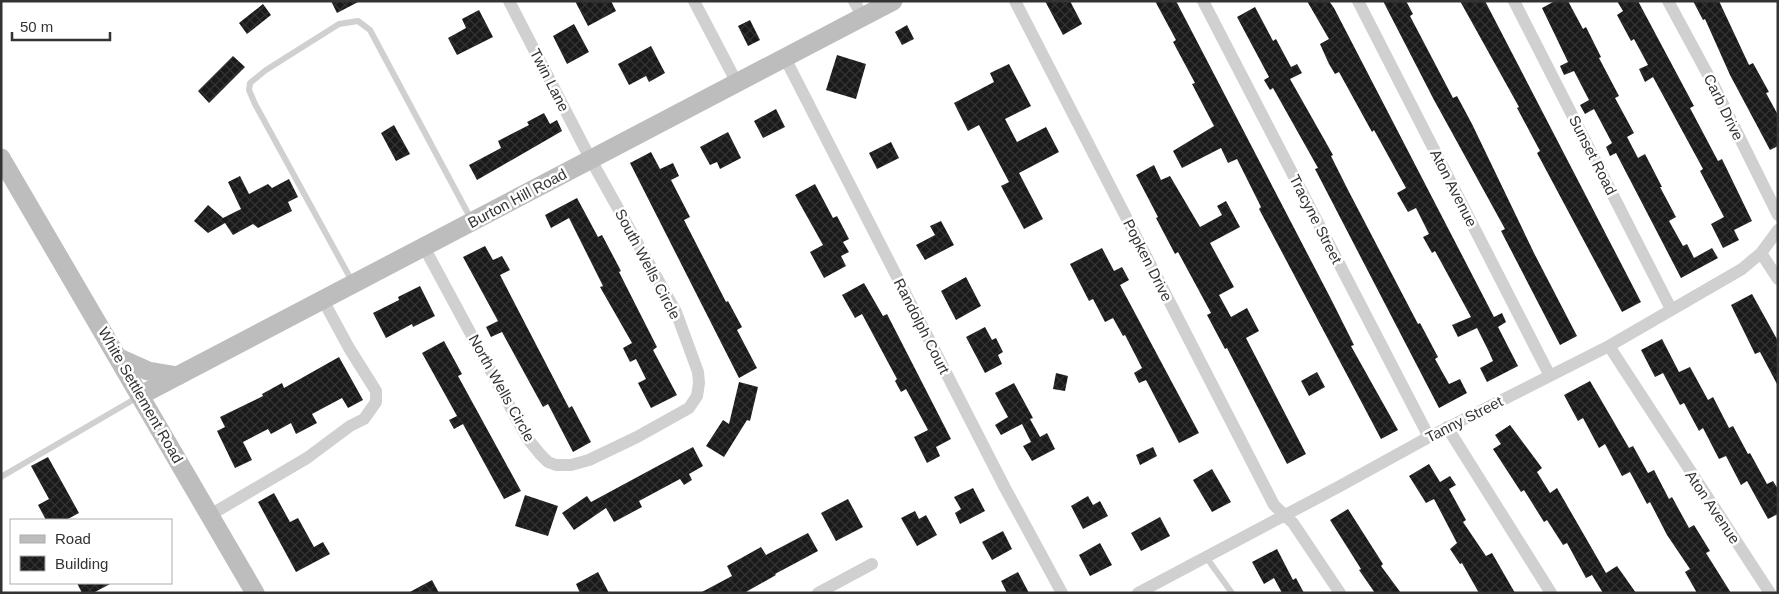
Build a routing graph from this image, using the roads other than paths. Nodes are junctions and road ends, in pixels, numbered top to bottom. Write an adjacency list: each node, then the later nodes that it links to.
1 (509, 1): 14 (street, Twin Lane)
2 (694, 1): 11 (street)
3 (893, 1): 9 (street, Burton Hill Road)
4 (1015, 1): 35 (street, Popken Drive)
5 (1203, 1): 32 (street, Tracyne Street)
6 (1358, 1): 29 (street, Aton Avenue)
7 (1514, 1): 24 (street, Sunset Road)
8 (1668, 1): 16 (street, Carb Drive)
9 (858, 9): 10 (street, Burton Hill Road)
10 (785, 58): 11 (street, Burton Hill Road); 40 (street, Randolph Court)
11 (737, 83): 14 (street, Burton Hill Road)
12 (1, 146): 15 (street, White Settlement Road)
13 (1, 158): 15 (street, White Settlement Road)
14 (591, 160): 17 (street, Burton Hill Road); 27 (street, South Wells Circle)
15 (26, 198): 26 (street, White Settlement Road)
16 (1778, 215)
17 (473, 222): 19 (street, Burton Hill Road); 22 (lane)
18 (1778, 230): 20 (street, Tanny Street)
19 (424, 247): 22 (street, Burton Hill Road); 27 (street, North Wells Circle)
20 (1761, 253): 21 (street); 24 (street, Tanny Street)
21 (1778, 279)
22 (354, 284): 23 (street, Burton Hill Road)
23 (324, 300): 28 (street, Burton Hill Road); 34 (street)
24 (1671, 309): 25 (street, Tanny Street)
25 (1609, 346): 29 (street, Tanny Street); 45 (street, Aton Avenue)
26 (119, 358): 28 (street); 30 (street, White Settlement Road)
27 (698, 372)
28 (178, 376): 30 (street, Burton Hill Road)
29 (1550, 376): 31 (street, Tanny Street)
30 (141, 396): 33 (lane); 34 (street, White Settlement Road)
31 (1447, 427): 32 (street, Tanny Street); 44 (street)
32 (1428, 437): 35 (street, Tanny Street)
33 (1, 477)
34 (210, 515): 38 (street, White Settlement Road)
35 (1285, 516): 36 (street, Tanny Street); 43 (street, Popken Drive)
36 (1206, 557): 41 (street, Tanny Street); 42 (lane)
37 (872, 564): 39 (street)
38 (255, 593)
39 (818, 593)
40 (1062, 593)
41 (1138, 593)
42 (1232, 593)
43 (1340, 593)
44 (1551, 593)
45 (1770, 593)

